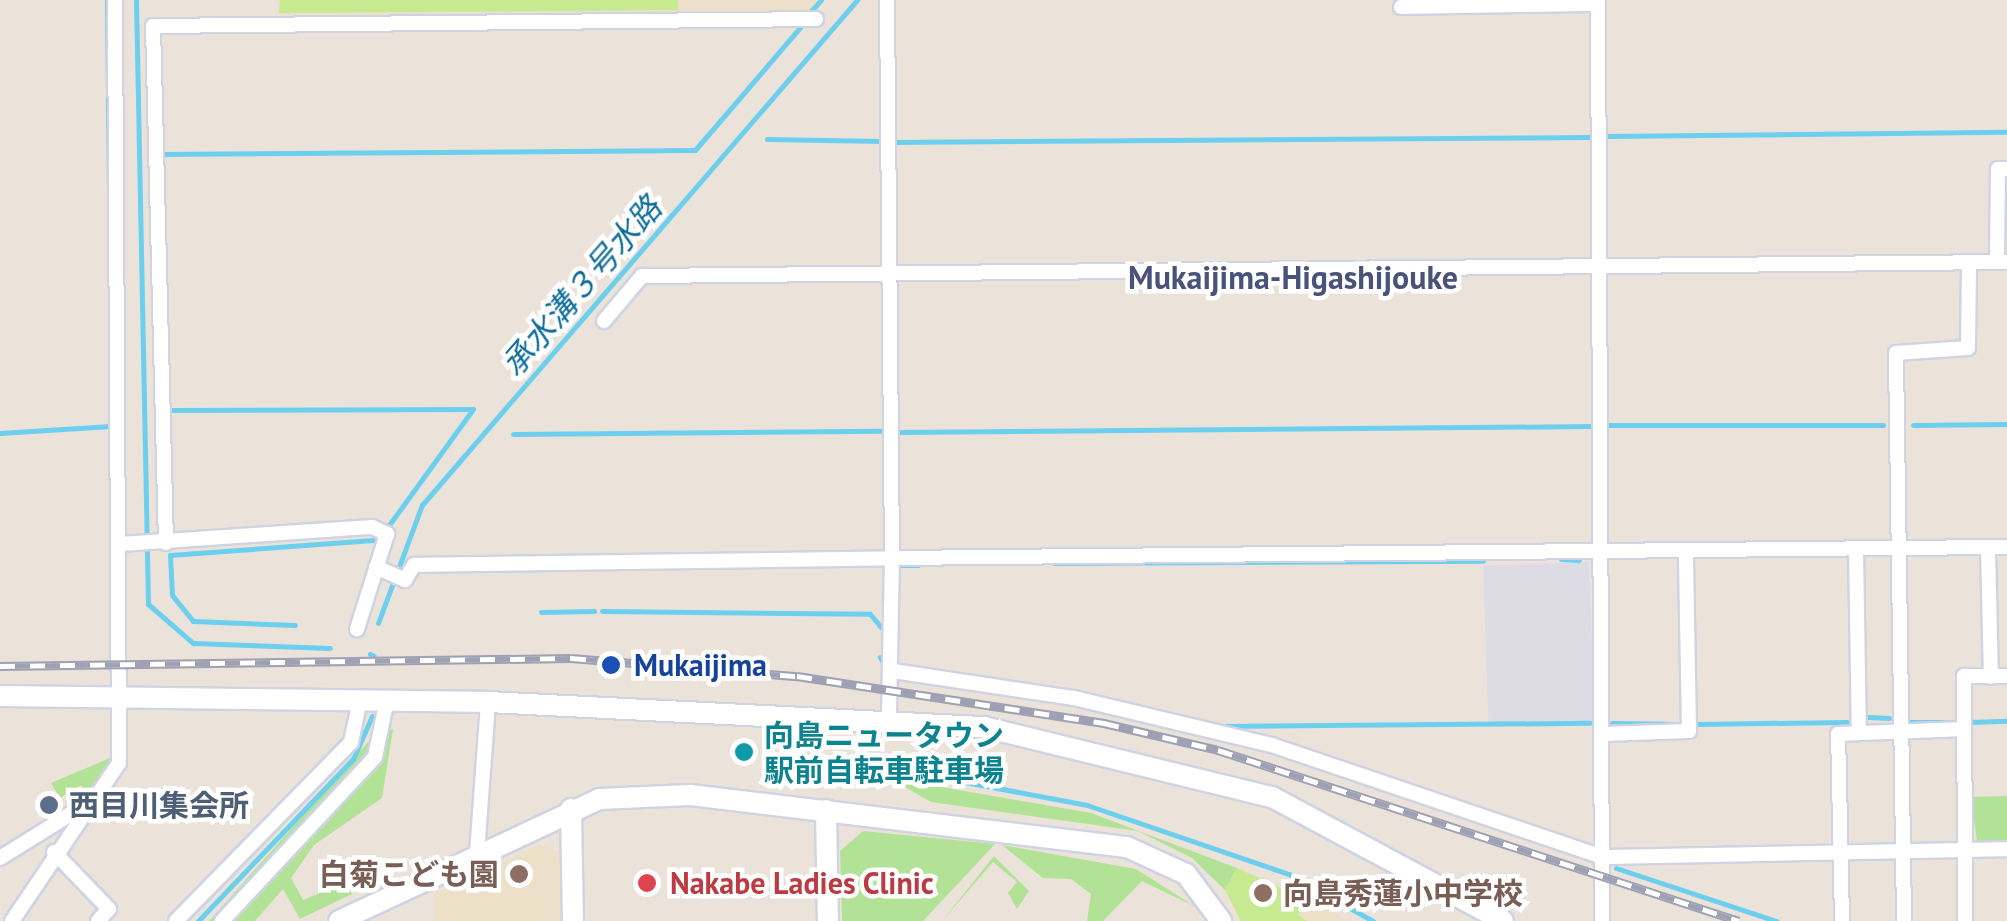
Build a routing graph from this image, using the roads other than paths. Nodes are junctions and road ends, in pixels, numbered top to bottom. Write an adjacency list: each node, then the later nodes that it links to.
1 (114, 0): 13 (street)
2 (887, 0): 10 (street)
3 (1598, 2): 4 (street); 9 (street)
4 (1402, 7)
5 (816, 19): 12 (street)
6 (2007, 169): 7 (street)
7 (2002, 262): 8 (street)
8 (1969, 263): 9 (street); 14 (street)
9 (1601, 266): 10 (street); 19 (street)
10 (888, 272): 11 (street); 20 (street)
11 (604, 321)
12 (161, 543): 13 (street); 21 (street)
13 (129, 544): 26 (street)
14 (1896, 548): 15 (street); 17 (street); 32 (street)
15 (1988, 548): 16 (street); 24 (street)
16 (2007, 548)
17 (1856, 549): 18 (street); 33 (street)
18 (1686, 551): 19 (street); 34 (street)
19 (1602, 552): 20 (street); 34 (street)
20 (892, 558): 21 (street); 23 (street)
21 (378, 568): 22 (street)
22 (356, 629)
23 (893, 670): 30 (street); 44 (street)
24 (1999, 676): 31 (street)
25 (0, 696): 26 (street)
26 (122, 699): 27 (street); 35 (street)
27 (362, 700): 28 (street); 48 (street)
28 (387, 700): 29 (street); 49 (street)
29 (488, 702): 30 (street); 42 (street)
30 (890, 719): 54 (street)
31 (1964, 729): 32 (street); 39 (street)
32 (1898, 732): 33 (street); 40 (street)
33 (1859, 733): 43 (street)
34 (1603, 734): 44 (street)
35 (99, 797): 41 (street); 45 (street)
36 (571, 809): 37 (street); 42 (street); 51 (street)
37 (826, 810): 52 (street); 53 (street)
38 (2007, 849): 39 (street)
39 (1964, 850): 40 (street); 58 (street)
40 (1901, 851): 43 (street); 57 (street)
41 (54, 852): 46 (street); 47 (street)
42 (477, 852): 50 (street)
43 (1842, 852): 44 (street); 56 (street)
44 (1602, 857): 55 (street)
45 (0, 858)
46 (12, 921)
47 (98, 921)
48 (176, 921)
49 (222, 921)
50 (339, 921)
51 (573, 921)
52 (828, 921)
53 (1221, 921)
54 (1503, 921)
55 (1602, 921)
56 (1842, 921)
57 (1904, 921)
58 (1965, 921)

